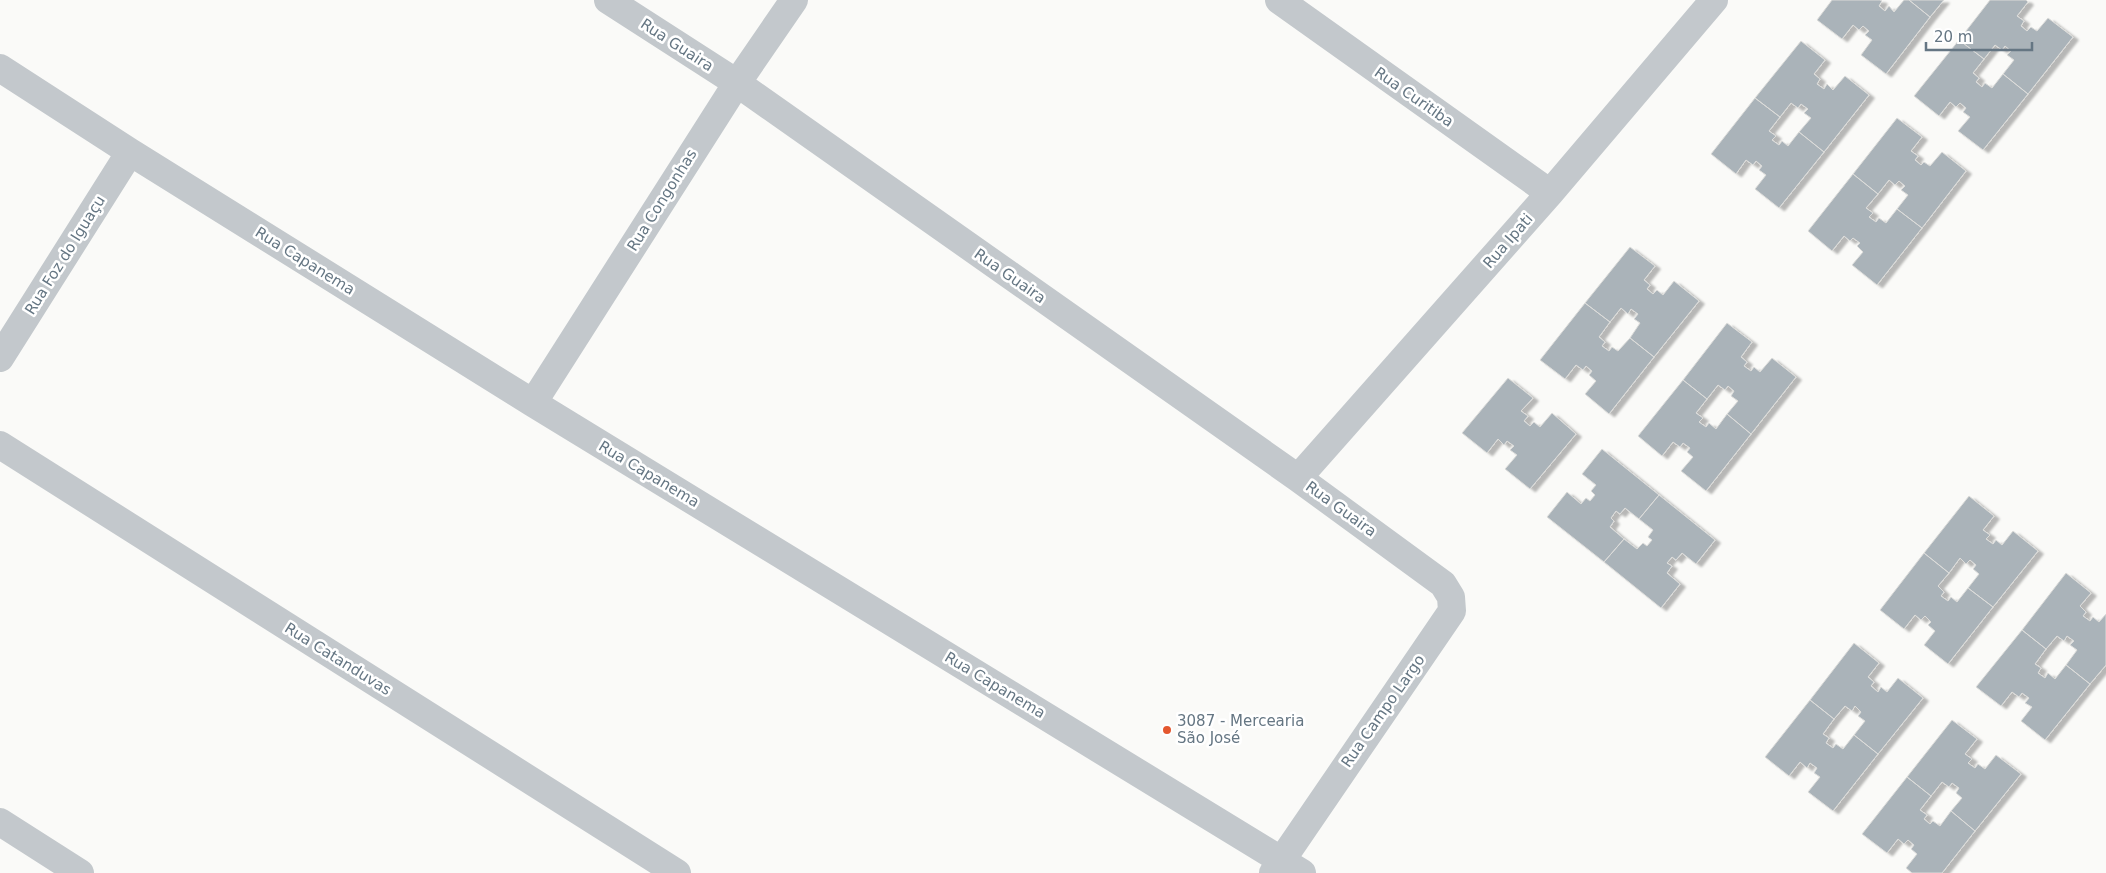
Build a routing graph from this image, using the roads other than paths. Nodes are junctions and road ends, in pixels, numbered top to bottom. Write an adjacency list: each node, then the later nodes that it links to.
1 (608, 0): 6 (street, Rua Guaira)
2 (794, 0): 6 (street, Rua Congonhas)
3 (1278, 0): 8 (street, Rua Curitiba)
4 (1714, 0): 8 (street, Rua Ipati)
5 (0, 68): 7 (street, Rua Capanema)
6 (737, 83): 10 (street, Rua Congonhas); 12 (street, Rua Guaira)
7 (130, 152): 9 (street, Rua Foz do Iguaçu); 10 (street, Rua Capanema)
8 (1550, 193): 12 (street, Rua Ipati)
9 (0, 358)
10 (533, 403): 15 (street, Rua Capanema)
11 (0, 446): 17 (street, Rua Catanduvas)
12 (1298, 478): 13 (street, Rua Guaira)
13 (1408, 558): 15 (street, Rua Campo Largo)
14 (0, 822): 16 (street)
15 (1285, 869)
16 (80, 873)
17 (677, 873)

